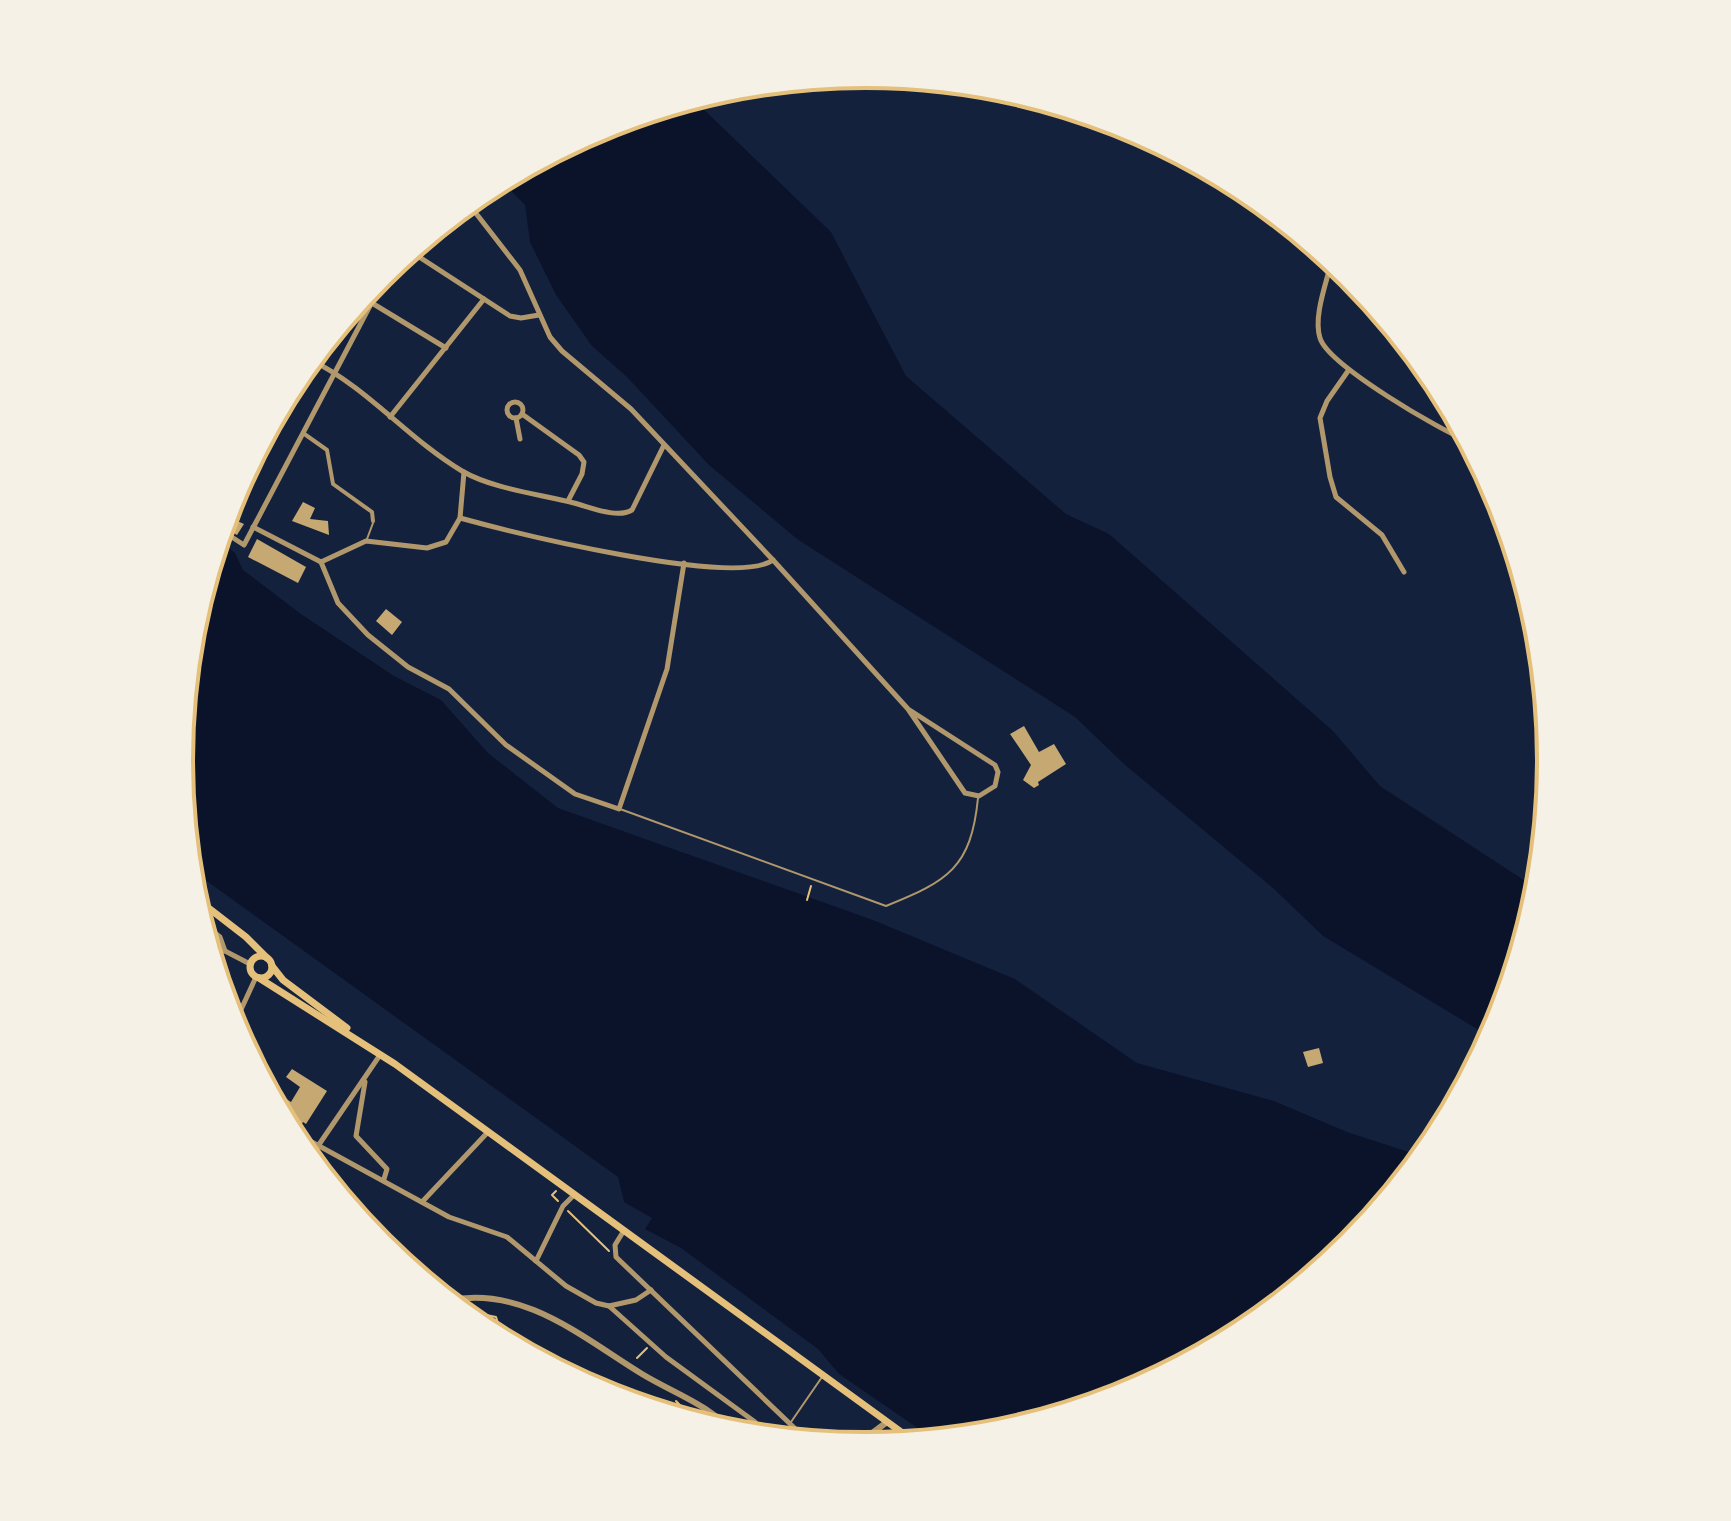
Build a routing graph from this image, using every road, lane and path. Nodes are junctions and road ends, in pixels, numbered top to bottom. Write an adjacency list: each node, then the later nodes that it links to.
1 (476, 213): 7 (street)
2 (420, 257): 4 (street)
3 (1329, 274): 11 (street)
4 (484, 299): 7 (street); 8 (street)
5 (372, 304): 8 (street)
6 (368, 308): 10 (street)
7 (539, 315): 16 (street)
8 (446, 348): 12 (street)
9 (322, 365): 10 (street)
10 (334, 371): 12 (street); 14 (street)
11 (1348, 371): 13 (street); 27 (street)
12 (390, 417): 17 (street)
13 (1452, 432)
14 (303, 433): 20 (street); 21 (street)
15 (520, 439): 18 (street)
16 (664, 445): 18 (street); 24 (street)
17 (464, 472): 18 (street); 19 (street)
18 (568, 501)
19 (460, 518): 23 (street); 26 (street)
20 (373, 521): 23 (lane)
21 (253, 527): 22 (street); 25 (street)
22 (232, 537)
23 (366, 541): 25 (street)
24 (773, 560): 26 (street); 28 (street)
25 (321, 562): 30 (street)
26 (684, 563): 30 (street)
27 (1404, 572)
28 (908, 709): 29 (street); 29 (street)
29 (979, 796): 31 (lane)
30 (619, 809): 31 (lane)
31 (813, 881): 32 (path)
32 (807, 900)
33 (210, 909): 35 (main road)
34 (216, 934): 37 (street)
35 (246, 937): 38 (main road); 39 (main road)
36 (221, 950): 37 (street)
37 (225, 951): 38 (street)
38 (251, 962): 39 (main road); 40 (main road)
39 (270, 962): 40 (main road); 42 (main road)
40 (258, 978): 41 (street); 42 (main road)
41 (241, 1011)
42 (381, 1054): 43 (street); 44 (main road)
43 (365, 1082): 46 (street); 48 (street)
44 (489, 1132): 49 (main road); 51 (street)
45 (313, 1144): 46 (street)
46 (320, 1148): 47 (path); 48 (street)
47 (320, 1153)
48 (384, 1179): 51 (street)
49 (560, 1185): 50 (main road); 52 (path)
50 (574, 1195): 52 (street); 53 (main road)
51 (422, 1202): 55 (street)
52 (563, 1206): 54 (path); 55 (street)
53 (623, 1232): 54 (street); 61 (main road)
54 (616, 1257): 56 (street)
55 (536, 1261): 58 (street)
56 (651, 1290): 58 (street); 68 (street)
57 (464, 1300): 62 (street)
58 (609, 1306): 59 (street)
59 (651, 1344): 60 (path); 65 (street)
60 (637, 1358)
61 (822, 1376): 66 (main road); 68 (lane)
62 (679, 1393): 63 (path); 64 (street)
63 (682, 1407)
64 (716, 1416)
65 (755, 1422): 67 (path)
66 (887, 1422): 70 (main road); 71 (street)
67 (758, 1424)
68 (790, 1424): 69 (street)
69 (795, 1429)
70 (901, 1432)
71 (873, 1433)

